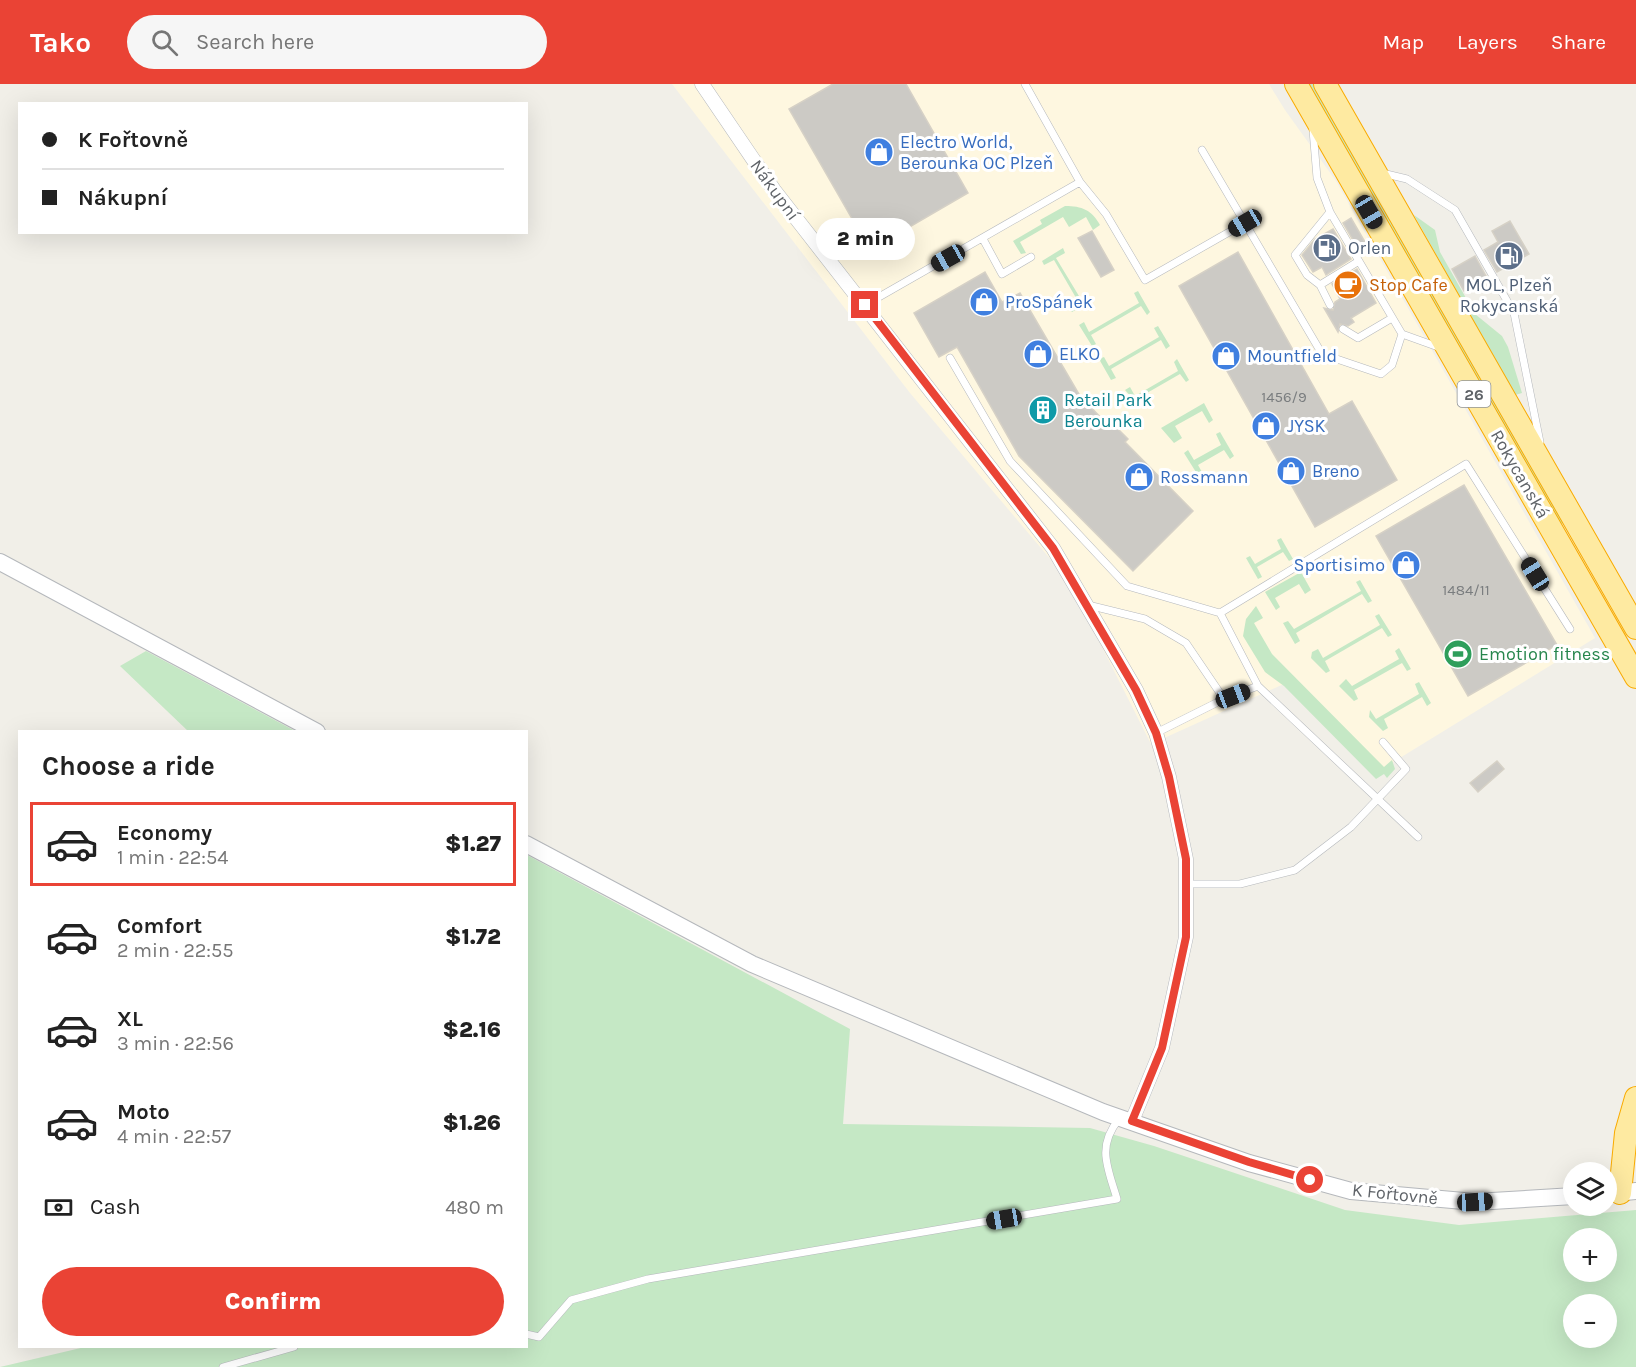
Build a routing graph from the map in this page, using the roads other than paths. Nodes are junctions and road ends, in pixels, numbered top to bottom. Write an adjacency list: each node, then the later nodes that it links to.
1 (702, 84): 15 (street, Nákupní)
2 (1025, 84): 8 (lane)
3 (1296, 84): 5 (highway, Rokycanská / 26)
4 (1325, 84): 7 (highway, Rokycanská / 26)
5 (1312, 112): 9 (lane); 20 (highway, Rokycanská / 26)
6 (1202, 150): 10 (lane)
7 (1375, 171): 22 (highway, Rokycanská / 26); 22 (lane)
8 (1080, 182): 10 (lane); 11 (lane)
9 (1330, 212): 13 (lane); 14 (lane)
10 (1245, 223): 19 (lane)
11 (983, 239): 12 (lane); 15 (lane)
12 (1031, 257)
13 (1359, 261): 14 (lane); 17 (lane)
14 (1320, 285): 16 (lane)
15 (865, 305): 24 (street, Nákupní)
16 (1330, 305)
17 (1392, 318): 18 (lane); 19 (lane)
18 (1343, 329)
19 (1402, 334): 20 (lane)
20 (1449, 351): 28 (highway, Rokycanská / 26)
21 (950, 358): 25 (lane)
22 (1545, 465): 26 (highway, Rokycanská / 26)
23 (0, 562): 31 (street)
24 (1086, 604): 30 (lane); 32 (street, Nákupní)
25 (1220, 613): 27 (lane); 29 (lane)
26 (1636, 628)
27 (1570, 629)
28 (1636, 677)
29 (1258, 686): 30 (lane); 34 (lane)
30 (1224, 699): 32 (lane)
31 (313, 730)
32 (1156, 733): 37 (street, Nákupní)
33 (1383, 742): 34 (lane)
34 (1377, 801): 35 (lane); 37 (lane)
35 (1418, 837)
36 (528, 845): 39 (street, K Fořtovně)
37 (1186, 884): 39 (street, Nákupní)
38 (1636, 1098): 40 (highway)
39 (1126, 1119): 41 (street, K Fořtovně); 42 (lane)
40 (1621, 1193)
41 (1563, 1197)
42 (528, 1334)
43 (290, 1348): 44 (lane)
44 (223, 1367)

